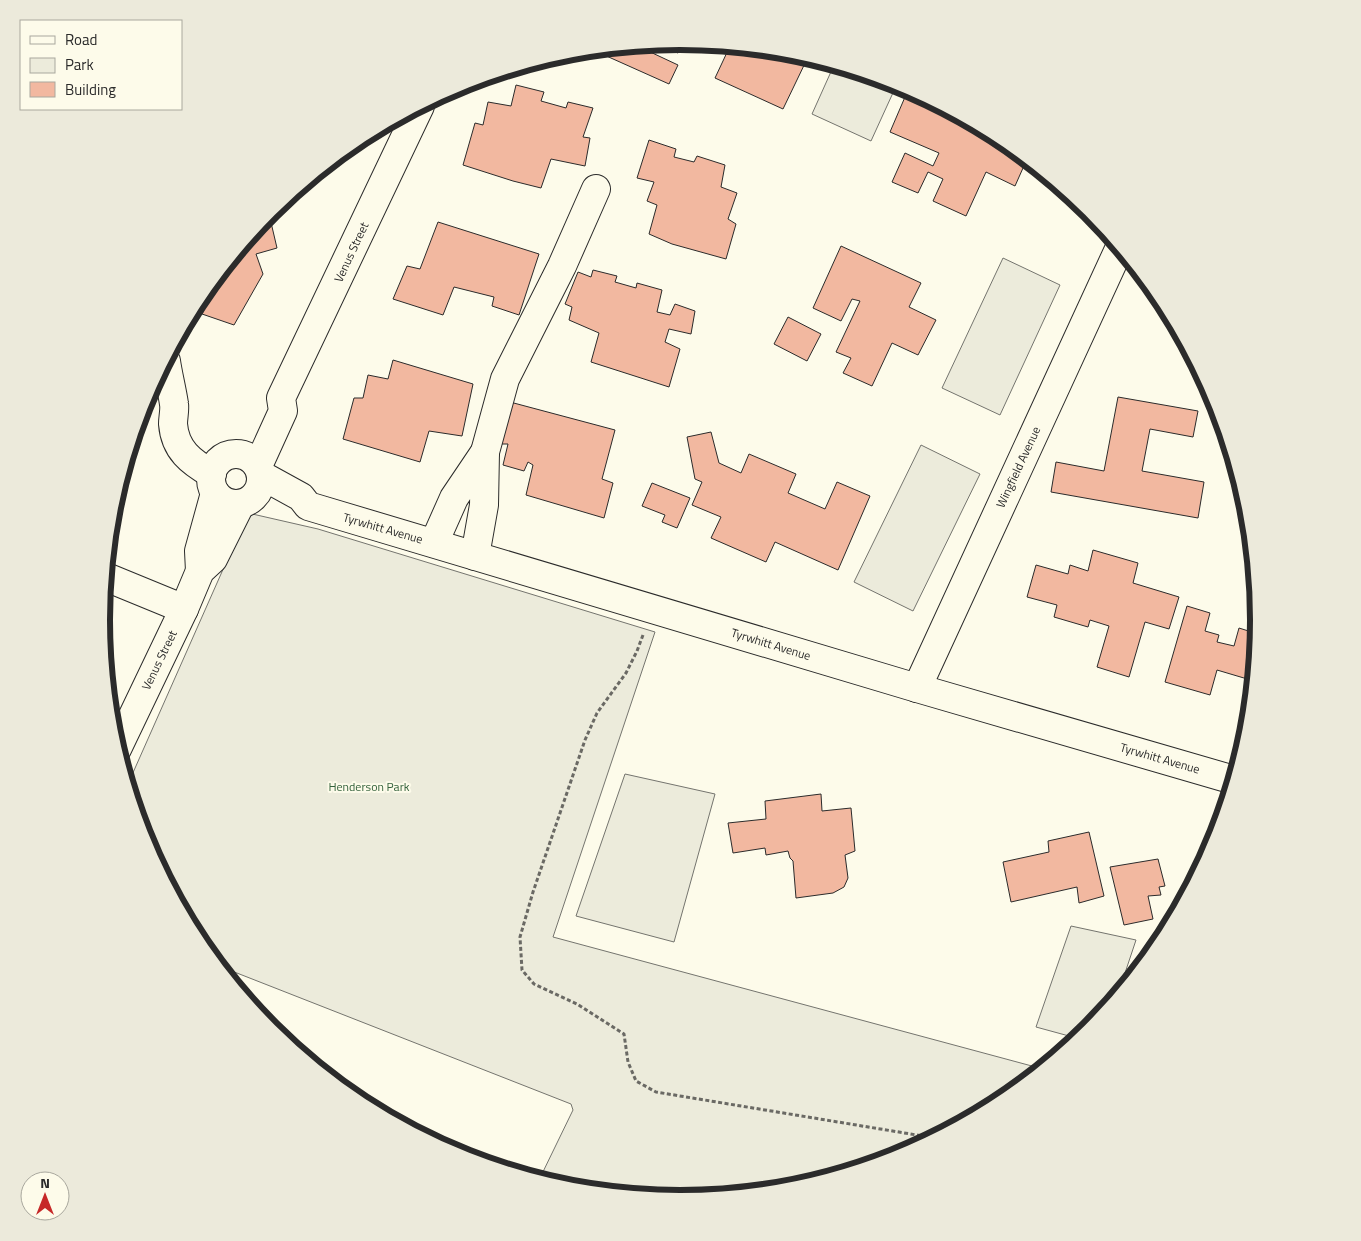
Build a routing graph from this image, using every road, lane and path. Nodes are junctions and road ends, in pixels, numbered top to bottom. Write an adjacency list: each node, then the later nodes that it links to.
1 (416, 115): 6 (street, Venus Street)
2 (596, 189): 5 (street)
3 (1117, 254): 15 (street, Wingfield Avenue)
4 (168, 371): 6 (street)
5 (485, 452): 9 (street); 10 (street)
6 (235, 470): 7 (street, Venus Street); 7 (street, Tyrwhitt Avenue); 8 (street, Tyrwhitt Avenue); 11 (street, Venus Street)
7 (245, 503): 8 (street, Tyrwhitt Avenue); 11 (street, Venus Street)
8 (308, 506): 9 (street, Tyrwhitt Avenue)
9 (434, 543): 10 (street, Tyrwhitt Avenue)
10 (475, 556): 14 (street, Tyrwhitt Avenue)
11 (200, 571): 13 (street, Venus Street)
12 (111, 579): 13 (street)
13 (184, 609): 16 (street, Venus Street)
14 (652, 609): 15 (street, Tyrwhitt Avenue); 18 (path)
15 (917, 688): 17 (street, Tyrwhitt Avenue)
16 (122, 738)
17 (1229, 778)
18 (924, 1136)

